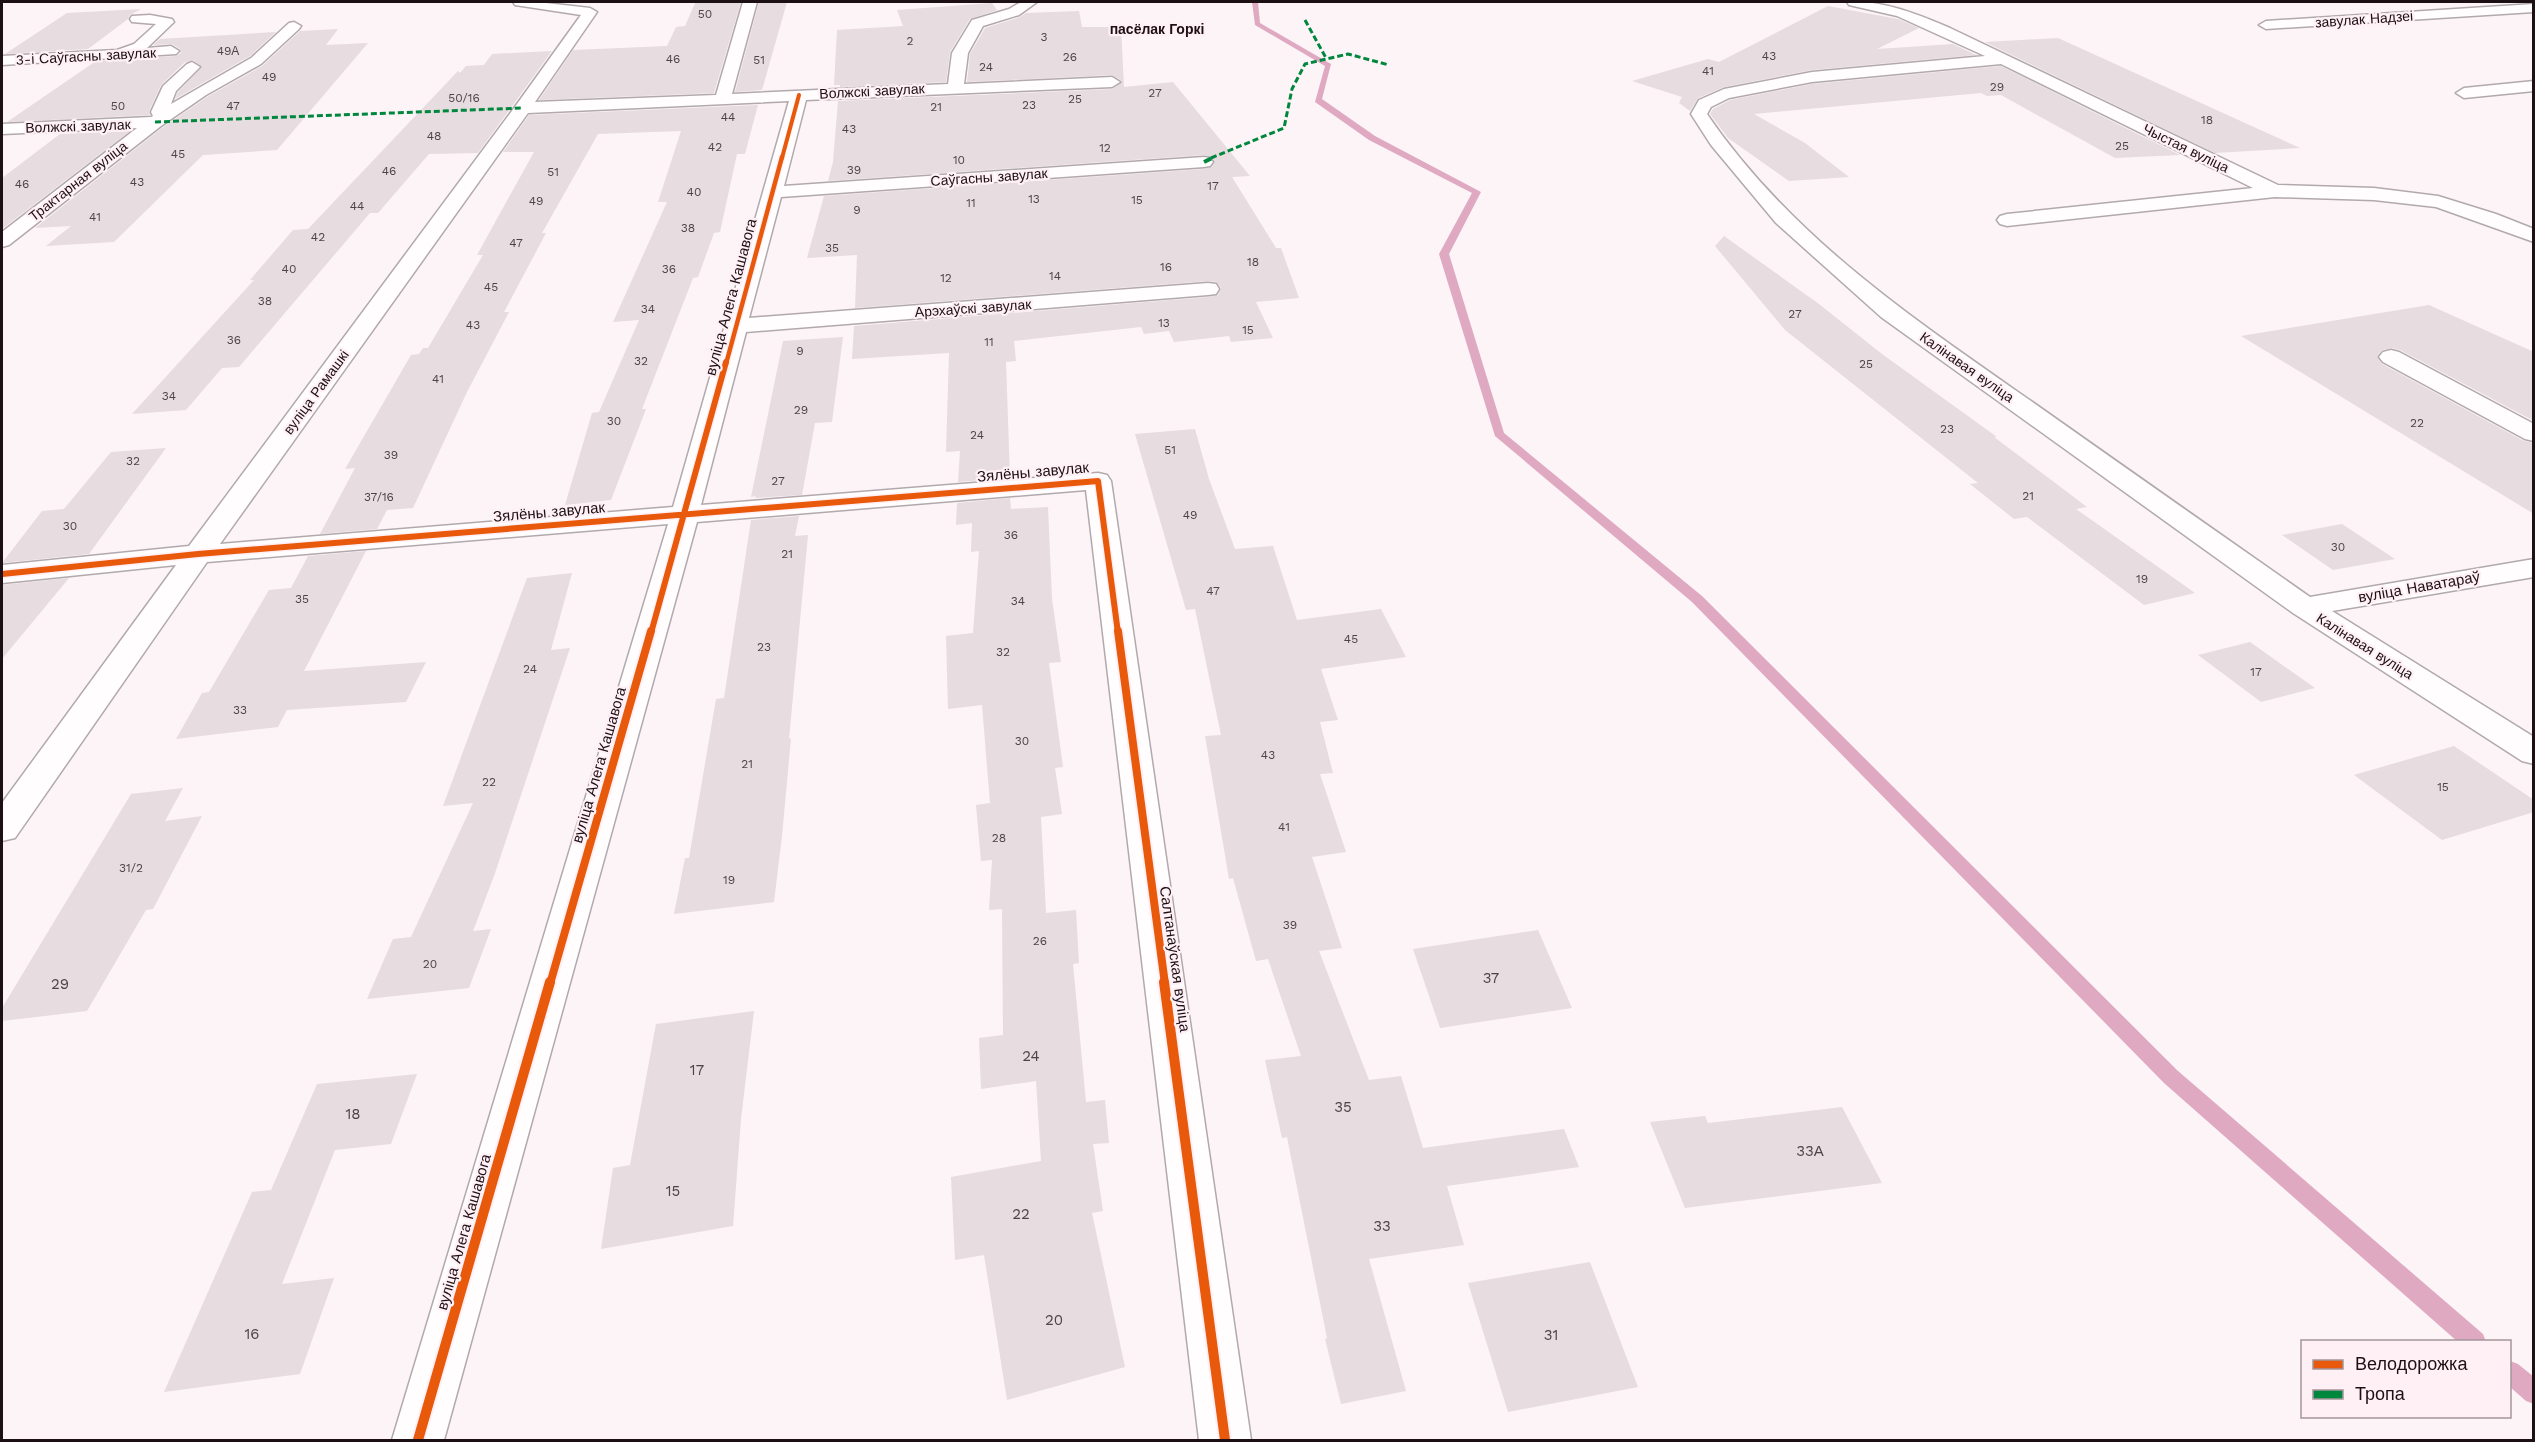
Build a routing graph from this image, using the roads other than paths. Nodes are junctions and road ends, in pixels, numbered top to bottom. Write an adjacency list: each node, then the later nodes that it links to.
1 (520, 2): 20 (street, вуліца Рамашкі)
2 (750, 2): 19 (street)
3 (1030, 2): 16 (street)
4 (1854, 2): 11 (street, Чыстая вуліца)
5 (2534, 8): 7 (street, завулак Надзеі)
6 (137, 19): 10 (street)
7 (2266, 25)
8 (294, 26): 21 (street, Трактарная вуліца)
9 (171, 51): 10 (street, 3-і Саўгасны завулак)
10 (116, 55): 12 (street, 3-і Саўгасны завулак)
11 (2003, 58): 24 (street, Чыстая вуліца); 38 (street, Калінавая вуліца)
12 (2, 61)
13 (192, 67): 21 (street, Трактарная вуліца)
14 (1113, 82): 16 (street, Волжскі завулак)
15 (2534, 86): 17 (street)
16 (956, 87): 18 (street, Волжскі завулак)
17 (2464, 93)
18 (799, 95): 19 (street, Волжскі завулак); 25 (street, вуліца Алега Кашавога)
19 (723, 98): 20 (street, Волжскі завулак)
20 (523, 108): 35 (street, вуліца Рамашкі)
21 (155, 122): 22 (street, Волжскі завулак); 28 (street, Трактарная вуліца)
22 (2, 129)
23 (1204, 162): 25 (street, Саўгасны завулак)
24 (2275, 191): 26 (street); 27 (street, Чыстая вуліца)
25 (775, 192): 30 (street, вуліца Алега Кашавога)
26 (2007, 220)
27 (2534, 236)
28 (2, 241)
29 (1208, 289): 30 (street, Арэхаўскі завулак)
30 (738, 326): 34 (street, вуліца Алега Кашавога)
31 (2391, 357): 32 (street)
32 (2534, 434)
33 (1098, 481): 34 (street, Зялёны завулак); 42 (street, Салтанаўская вуліца)
34 (685, 514): 35 (street, Зялёны завулак); 41 (street, вуліца Алега Кашавога)
35 (198, 554): 37 (street, Зялёны завулак); 40 (street, вуліца Рамашкі)
36 (2534, 568): 38 (street, вуліца Наватараў)
37 (2, 574)
38 (2304, 607): 39 (street, Калінавая вуліца)
39 (2534, 753)
40 (2, 829)
41 (418, 1440)
42 (1225, 1440)

